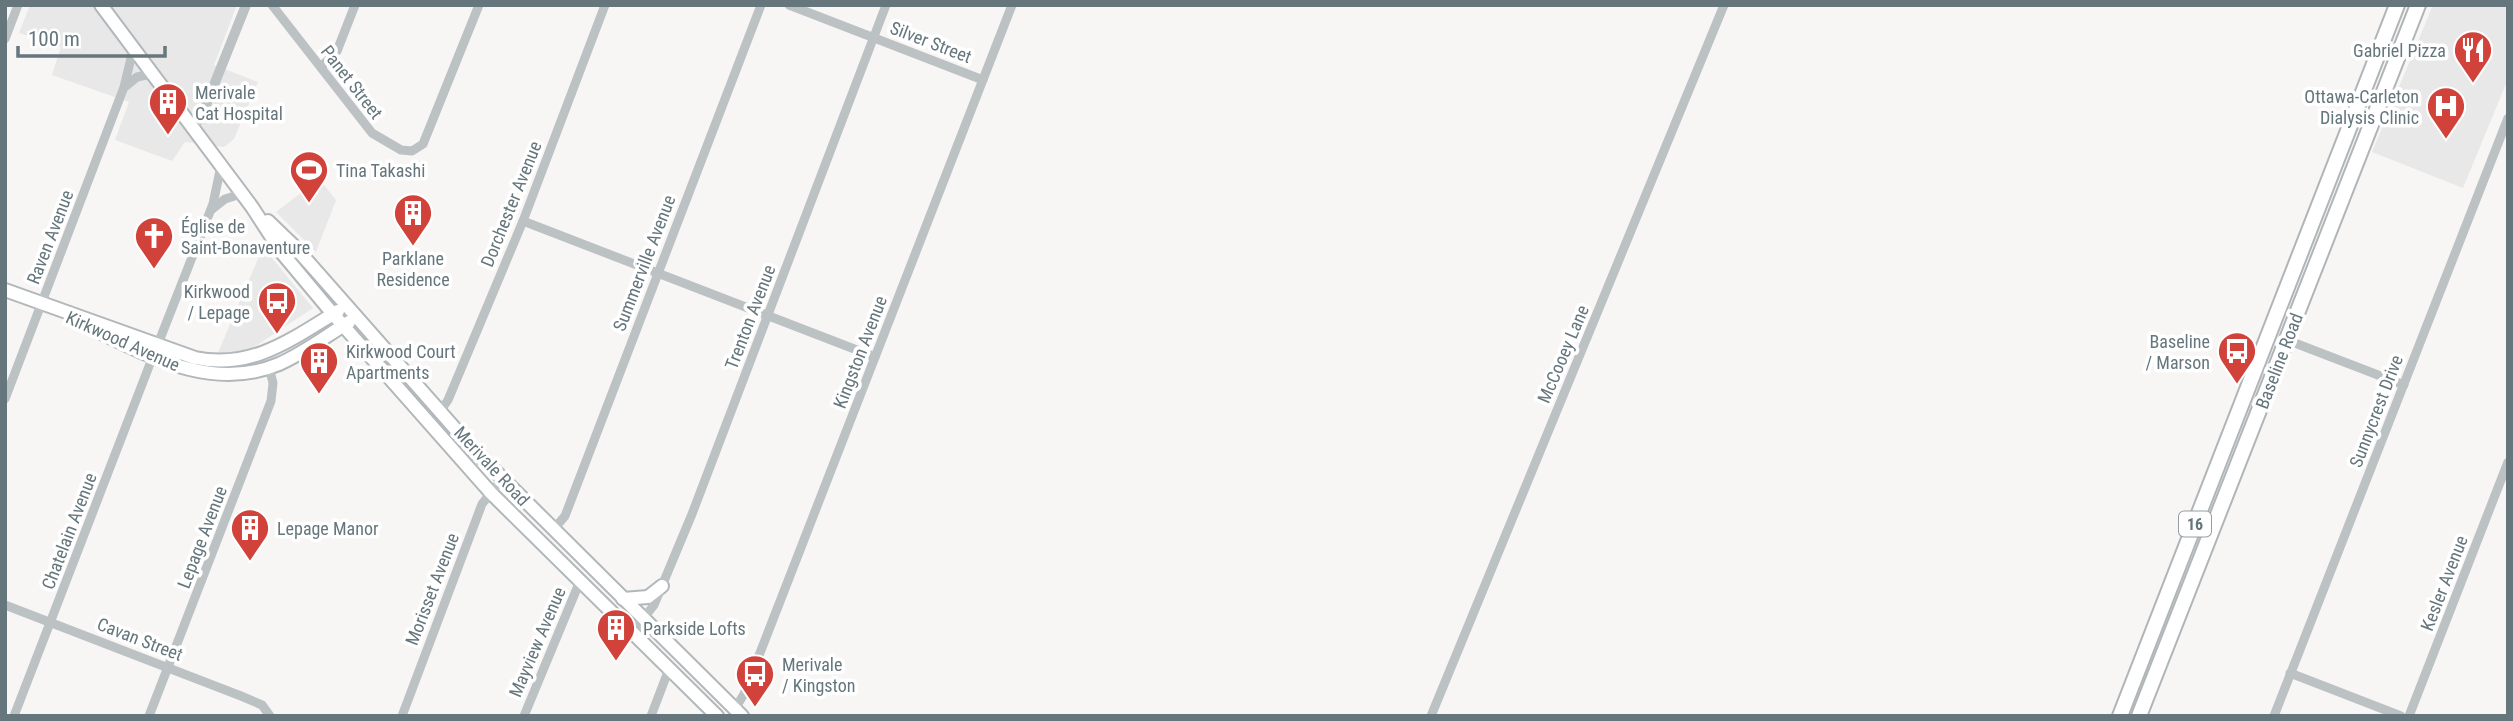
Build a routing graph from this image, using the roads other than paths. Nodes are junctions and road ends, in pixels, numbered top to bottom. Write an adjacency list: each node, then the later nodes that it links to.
1 (18, 5): 16 (street)
2 (102, 5): 17 (main road, Merivale Road)
3 (246, 5): 23 (street)
4 (272, 5): 18 (street, Panet Street)
5 (355, 5): 18 (street)
6 (479, 5): 18 (street, Panet Street)
7 (605, 5): 28 (street, Dorchester Avenue)
8 (761, 5): 29 (street, Summerville Avenue)
9 (789, 5): 15 (street, Silver Street)
10 (886, 5): 15 (street, Trenton Avenue)
11 (1012, 5): 20 (street, Kingston Avenue)
12 (1724, 5): 66 (street, McCooey Lane)
13 (2397, 5): 67 (main road, Baseline Road / 16)
14 (2418, 5): 37 (main road, Baseline Road / 16)
15 (874, 37): 20 (street, Silver Street); 33 (street, Trenton Avenue)
16 (5, 39)
17 (133, 50): 19 (main road, Merivale Road); 21 (street, Raven Avenue)
18 (321, 67)
19 (151, 74): 21 (street); 23 (main road, Merivale Road)
20 (983, 80): 39 (street, Kingston Avenue)
21 (124, 87): 31 (street, Raven Avenue)
22 (2508, 118): 41 (street, Sunnycrest Drive)
23 (193, 129): 24 (main road, Merivale Road)
24 (221, 166): 25 (main road, Merivale Road); 27 (street, Chatelain Avenue)
25 (241, 194): 26 (main road, Merivale Road); 27 (street)
26 (252, 207): 32 (main road, Merivale Road); 34 (main road, Merivale Road)
27 (209, 211): 38 (street, Chatelain Avenue)
28 (523, 221): 29 (street); 43 (street, Dorchester Avenue)
29 (658, 271): 33 (street); 47 (street, Summerville Avenue)
30 (5, 290): 31 (main road, Kirkwood Avenue)
31 (42, 304): 38 (main road, Kirkwood Avenue); 42 (street, Raven Avenue)
32 (348, 305): 34 (main road, Kirkwood Avenue); 35 (main road, Merivale Road)
33 (768, 313): 39 (street); 49 (street, Trenton Avenue)
34 (333, 314): 36 (main road, Merivale Road); 38 (main road, Kirkwood Avenue)
35 (358, 317): 36 (main road, Kirkwood Avenue); 43 (main road, Merivale Road)
36 (344, 326): 40 (main road, Kirkwood Avenue); 46 (main road, Merivale Road)
37 (2287, 340): 41 (street); 68 (main road, Baseline Road / 16)
38 (155, 350): 40 (main road, Kirkwood Avenue); 53 (street, Chatelain Avenue)
39 (875, 357): 58 (street, Kingston Avenue)
40 (269, 368): 55 (street, Lepage Avenue)
41 (2404, 385): 57 (street, Sunnycrest Drive)
42 (5, 399)
43 (440, 410): 45 (main road, Merivale Road)
44 (2508, 462): 71 (street, Kesler Avenue)
45 (502, 479): 46 (street, Morisset Avenue); 47 (main road, Merivale Road)
46 (491, 493): 47 (main road); 48 (main road, Merivale Road); 62 (street, Morisset Avenue)
47 (553, 530): 50 (main road, Merivale Road)
48 (580, 581): 54 (main road, Merivale Road); 63 (street, Mayview Avenue)
49 (662, 586): 50 (main road); 52 (street, Trenton Avenue)
50 (623, 599): 52 (main road, Merivale Road)
51 (5, 605): 53 (street, Cavan Street)
52 (644, 620): 54 (street, Trenton Avenue); 58 (main road, Merivale Road)
53 (51, 622): 55 (street, Cavan Street); 59 (street, Chatelain Avenue)
54 (632, 633): 56 (main road, Merivale Road)
55 (167, 666): 60 (street, Lepage Avenue); 61 (street, Cavan Street)
56 (669, 669): 64 (street); 65 (main road, Merivale Road)
57 (2290, 673): 69 (street, Sunnycrest Drive); 70 (street)
58 (738, 712)
59 (13, 716)
60 (149, 716)
61 (270, 716)
62 (402, 716)
63 (524, 716)
64 (651, 716)
65 (718, 716)
66 (1430, 716)
67 (2120, 716)
68 (2139, 716)
69 (2274, 716)
70 (2401, 716)
71 (2409, 716)

